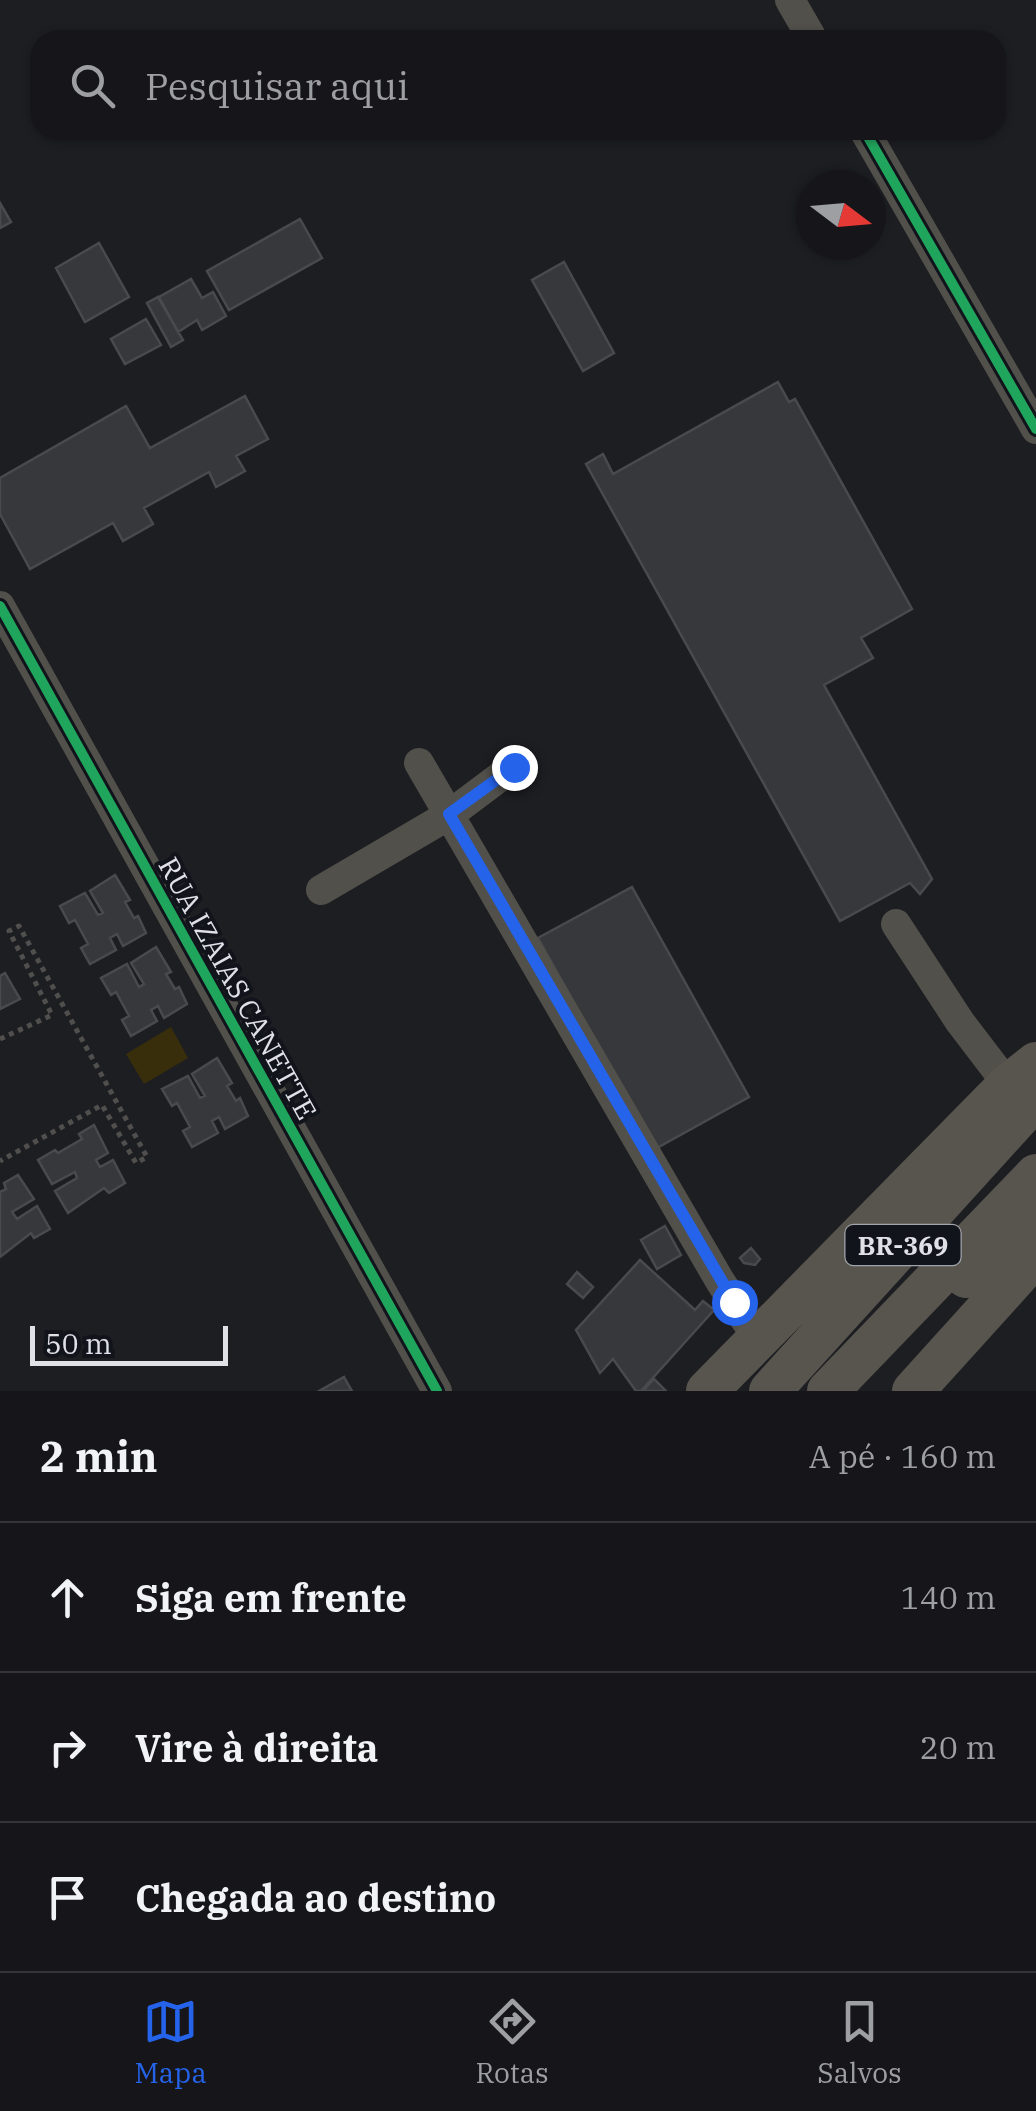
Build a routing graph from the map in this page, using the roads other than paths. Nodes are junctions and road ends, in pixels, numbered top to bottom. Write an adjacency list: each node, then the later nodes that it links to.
1 (790, 0): 2 (street)
2 (807, 30)
3 (870, 140): 4 (street)
4 (1036, 429)
5 (0, 606): 17 (street, RUA IZAIAS CANETTE)
6 (420, 763): 8 (street)
7 (514, 767): 8 (street)
8 (449, 814): 9 (street); 15 (street)
9 (321, 890)
10 (896, 924): 11 (street)
11 (1027, 1082): 15 (highway); 19 (highway, BR-369)
12 (1036, 1175): 16 (highway, BR-369)
13 (1036, 1224): 16 (highway)
14 (1036, 1255): 21 (highway)
15 (758, 1339): 18 (highway)
16 (872, 1343): 20 (highway, BR-369)
17 (436, 1391)
18 (707, 1391)
19 (770, 1391)
20 (828, 1391)
21 (914, 1391)

